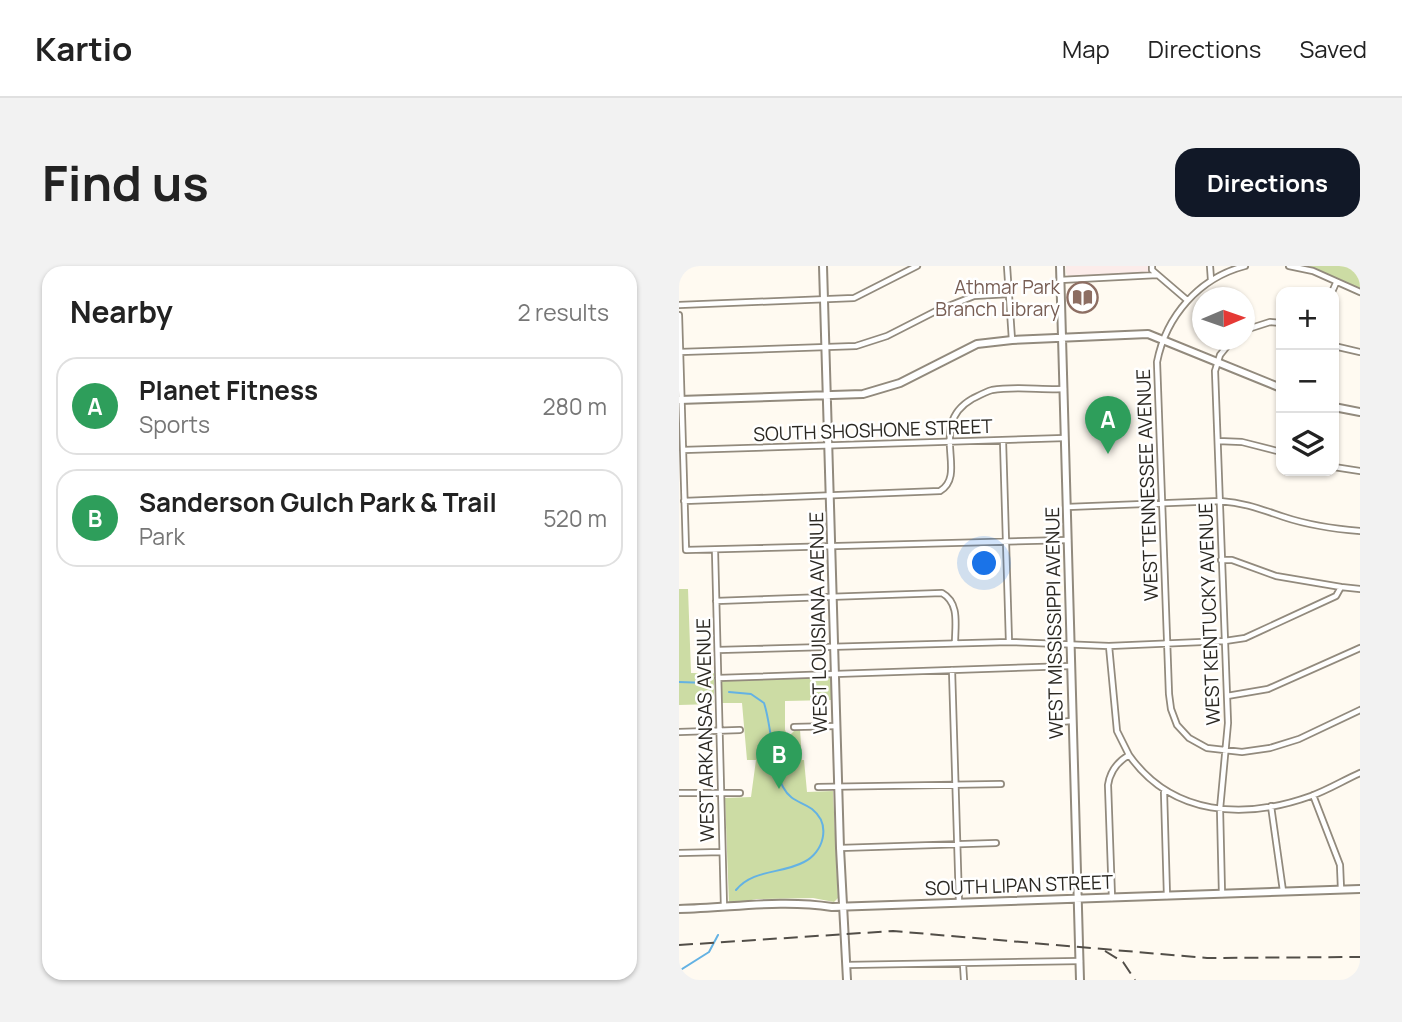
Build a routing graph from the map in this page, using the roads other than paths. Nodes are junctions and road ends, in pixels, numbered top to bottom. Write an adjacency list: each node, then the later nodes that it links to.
1 (823, 266): 17 (street, WEST LOUISIANA AVENUE)
2 (918, 266): 17 (street)
3 (1007, 266): 15 (street)
4 (1060, 266): 10 (street, WEST MISSISSIPPI AVENUE)
5 (1152, 266): 9 (street)
6 (1210, 266): 11 (street)
7 (1245, 266): 11 (street, WEST TENNESSEE AVENUE)
8 (1289, 266): 12 (street)
9 (1157, 275): 10 (street); 16 (street)
10 (1060, 280): 22 (street, WEST MISSISSIPPI AVENUE)
11 (1211, 280): 16 (street, WEST TENNESSEE AVENUE)
12 (1336, 283): 13 (street); 14 (street)
13 (1334, 287)
14 (1360, 292)
15 (1009, 294): 23 (street); 26 (street)
16 (1187, 300): 24 (street, WEST TENNESSEE AVENUE)
17 (824, 301): 18 (street); 26 (street, WEST LOUISIANA AVENUE)
18 (679, 305)
19 (679, 315): 28 (street)
20 (1276, 323): 21 (street)
21 (1255, 325)
22 (1062, 338): 23 (street); 24 (street); 32 (street, WEST MISSISSIPPI AVENUE)
23 (1011, 340): 33 (street)
24 (1164, 340): 30 (street); 49 (street, WEST TENNESSEE AVENUE)
25 (1339, 347): 29 (street)
26 (826, 349): 28 (street); 33 (street, WEST LOUISIANA AVENUE)
27 (1225, 350): 30 (street)
28 (680, 352): 34 (street)
29 (1360, 352)
30 (1216, 362): 31 (street); 39 (street, WEST KENTUCKY AVENUE)
31 (1276, 386)
32 (1064, 389): 37 (street, WEST MISSISSIPPI AVENUE); 40 (street)
33 (828, 395): 34 (street); 41 (street, WEST LOUISIANA AVENUE)
34 (680, 400): 42 (street)
35 (1339, 408): 36 (street)
36 (1360, 412)
37 (1065, 438): 38 (street, SOUTH SHOSHONE STREET); 50 (street, WEST MISSISSIPPI AVENUE)
38 (1003, 441): 40 (street, SOUTH SHOSHONE STREET); 53 (street)
39 (1218, 441): 43 (street); 48 (street, WEST KENTUCKY AVENUE)
40 (950, 442): 41 (street, SOUTH SHOSHONE STREET); 46 (street)
41 (829, 445): 42 (street, SOUTH SHOSHONE STREET); 46 (street, WEST LOUISIANA AVENUE)
42 (683, 450): 47 (street)
43 (1276, 451)
44 (1339, 468): 45 (street)
45 (1360, 471)
46 (831, 496): 47 (street); 54 (street, WEST LOUISIANA AVENUE)
47 (684, 501): 55 (street)
48 (1220, 501): 49 (street); 51 (street); 56 (street, WEST KENTUCKY AVENUE)
49 (1161, 503): 50 (street); 64 (street, WEST TENNESSEE AVENUE)
50 (1067, 507): 52 (street, WEST MISSISSIPPI AVENUE)
51 (1360, 531)
52 (1068, 540): 53 (street); 65 (street, WEST MISSISSIPPI AVENUE)
53 (1005, 541): 54 (street); 62 (street)
54 (832, 547): 55 (street); 59 (street, WEST LOUISIANA AVENUE)
55 (715, 551): 60 (street, WEST ARKANSAS AVENUE)
56 (1221, 560): 57 (street); 61 (street, WEST KENTUCKY AVENUE)
57 (1341, 587): 58 (street); 61 (street)
58 (1360, 589)
59 (833, 596): 60 (street); 63 (street); 67 (street, WEST LOUISIANA AVENUE)
60 (716, 601): 69 (street, WEST ARKANSAS AVENUE)
61 (1225, 641): 64 (street); 74 (street, WEST KENTUCKY AVENUE)
62 (1009, 642): 63 (street); 65 (street)
63 (955, 643): 67 (street)
64 (1166, 643): 66 (street); 83 (street, WEST TENNESSEE AVENUE)
65 (1071, 645): 66 (street); 70 (street, WEST MISSISSIPPI AVENUE)
66 (1109, 646): 84 (street)
67 (834, 647): 69 (street); 72 (street, WEST LOUISIANA AVENUE)
68 (1360, 648): 74 (street)
69 (718, 650): 73 (street, WEST ARKANSAS AVENUE)
70 (1071, 666): 71 (street); 77 (street, WEST MISSISSIPPI AVENUE)
71 (952, 670): 72 (street); 87 (street)
72 (835, 674): 73 (street); 78 (street, WEST LOUISIANA AVENUE)
73 (718, 678): 80 (street, WEST ARKANSAS AVENUE)
74 (1227, 696): 83 (street, WEST KENTUCKY AVENUE)
75 (1360, 710): 83 (street)
76 (1060, 722): 77 (street)
77 (1072, 722): 108 (street, WEST MISSISSIPPI AVENUE)
78 (837, 726): 79 (street); 89 (street, WEST LOUISIANA AVENUE)
79 (794, 727)
80 (719, 730): 81 (street); 82 (street); 90 (street, WEST ARKANSAS AVENUE)
81 (740, 730)
82 (679, 732)
83 (1225, 752): 96 (street, WEST KENTUCKY AVENUE)
84 (1129, 755): 91 (street); 107 (street)
85 (1360, 774): 94 (street)
86 (1000, 784): 87 (street)
87 (955, 785): 89 (street); 98 (street)
88 (818, 787): 89 (street)
89 (838, 788): 99 (street, WEST LOUISIANA AVENUE)
90 (720, 792): 92 (street); 93 (street); 100 (street, WEST ARKANSAS AVENUE)
91 (1164, 792): 96 (street); 106 (street)
92 (679, 793)
93 (740, 793)
94 (1313, 795): 95 (street); 103 (street)
95 (1271, 806): 96 (street); 104 (street)
96 (1220, 809): 105 (street, WEST KENTUCKY AVENUE)
97 (996, 843): 98 (street)
98 (957, 844): 99 (street); 109 (street)
99 (839, 848): 110 (street, WEST LOUISIANA AVENUE)
100 (722, 852): 101 (street); 111 (street, WEST ARKANSAS AVENUE)
101 (679, 853)
102 (1360, 888): 103 (street, SOUTH LIPAN STREET)
103 (1341, 889): 104 (street, SOUTH LIPAN STREET)
104 (1283, 891): 105 (street, SOUTH LIPAN STREET)
105 (1222, 894): 106 (street, SOUTH LIPAN STREET)
106 (1167, 896): 107 (street, SOUTH LIPAN STREET)
107 (1112, 898): 108 (street, SOUTH LIPAN STREET)
108 (1078, 899): 109 (street, SOUTH LIPAN STREET); 113 (street, WEST MISSISSIPPI AVENUE)
109 (959, 902): 110 (street, SOUTH LIPAN STREET)
110 (842, 906): 111 (street, SOUTH LIPAN STREET); 115 (street, WEST LOUISIANA AVENUE)
111 (724, 908): 112 (street, SOUTH LIPAN STREET)
112 (679, 909)
113 (1080, 961): 114 (street); 118 (street, WEST MISSISSIPPI AVENUE)
114 (963, 964): 115 (street); 117 (street)
115 (847, 965): 116 (street, WEST LOUISIANA AVENUE)
116 (847, 980)
117 (964, 980)
118 (1080, 980)

